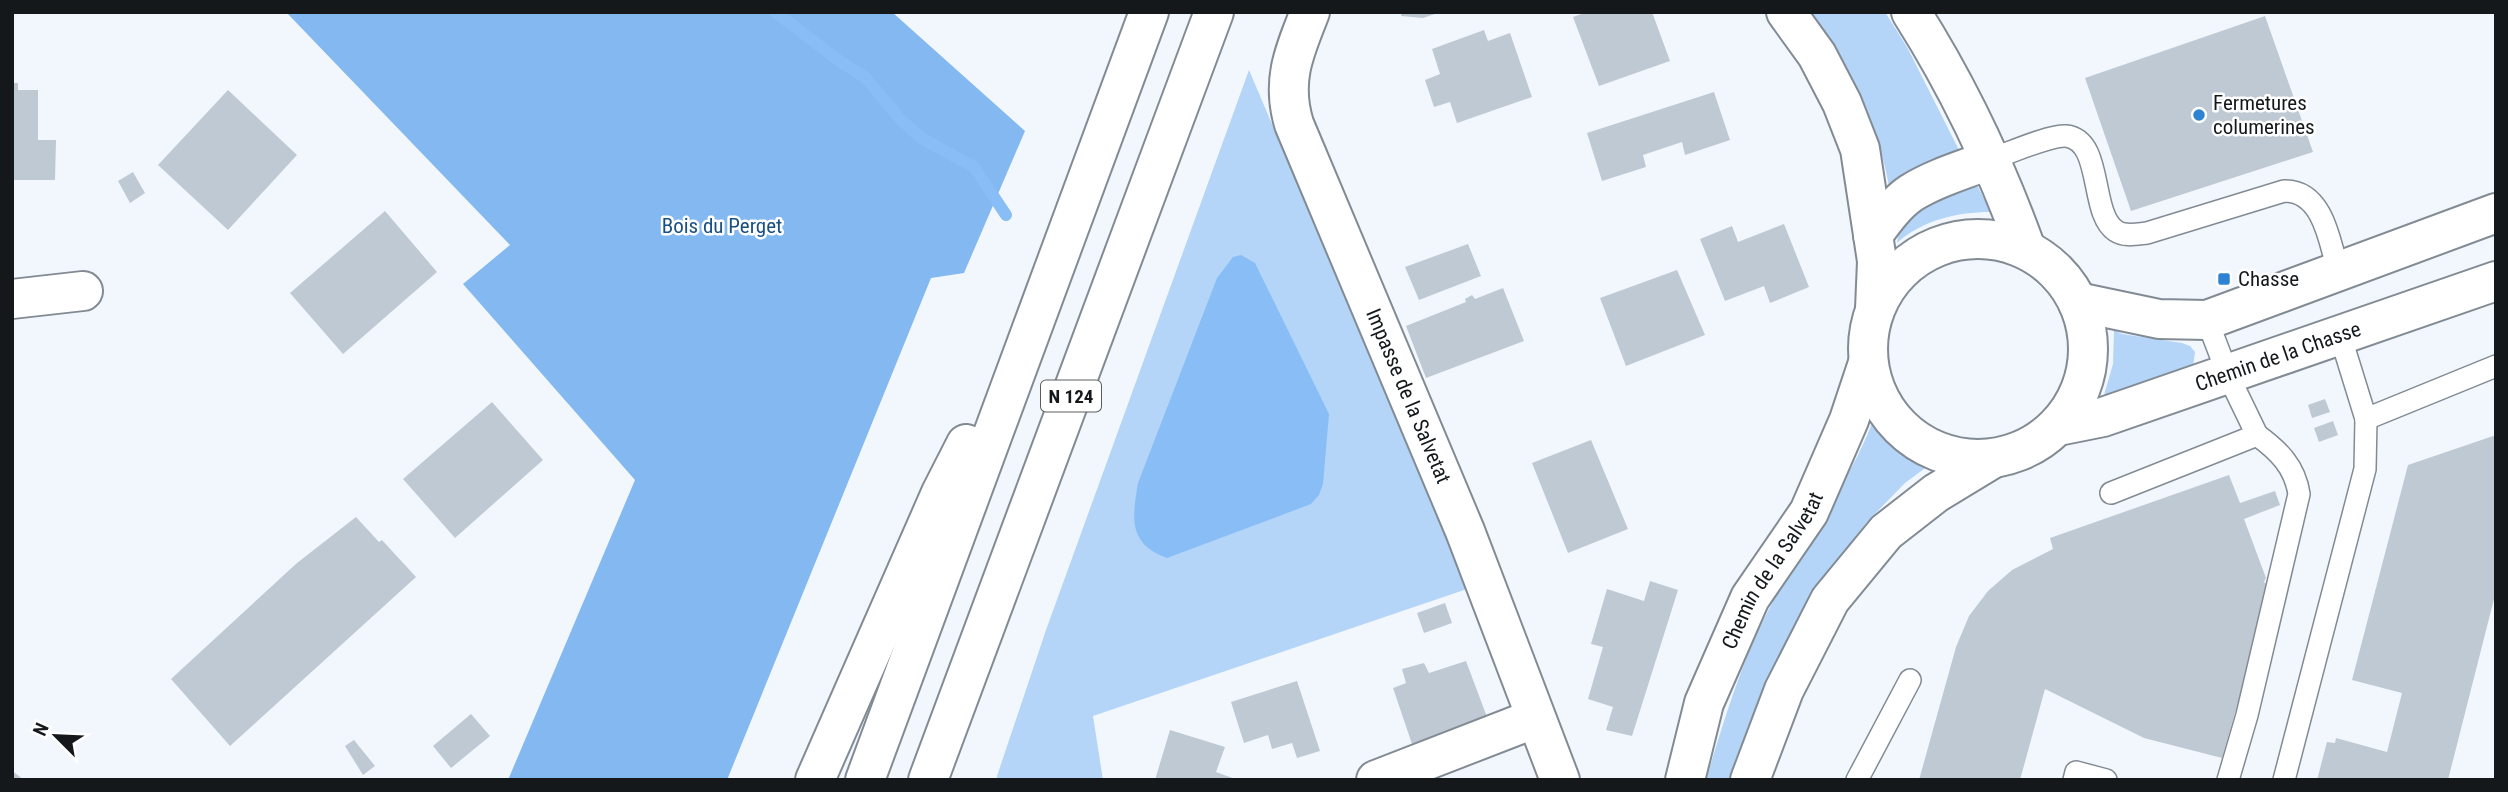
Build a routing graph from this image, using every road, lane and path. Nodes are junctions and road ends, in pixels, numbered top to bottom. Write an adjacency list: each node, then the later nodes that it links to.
1 (1149, 12): 10 (main road, N 124)
2 (1214, 12): 31 (main road, N 124)
3 (1310, 12): 28 (main road, Impasse de la Salvetat)
4 (1786, 12): 8 (main road)
5 (1910, 12): 6 (main road)
6 (1989, 160): 8 (main road); 9 (main road); 11 (lane)
7 (2496, 213): 11 (main road)
8 (1873, 235): 16 (main road)
9 (2026, 249): 15 (main road); 16 (main road)
10 (1057, 260): 29 (main road); 30 (main road, N 124)
11 (2339, 271): 17 (main road)
12 (2496, 281): 18 (main road, Chemin de la Chasse)
13 (83, 291): 14 (main road)
14 (12, 299)
15 (2078, 302): 17 (main road); 23 (main road)
16 (1875, 309): 19 (main road)
17 (2207, 320): 21 (lane)
18 (2340, 335): 21 (main road, Chemin de la Chasse); 22 (lane)
19 (1868, 363): 25 (main road); 34 (main road, Chemin de la Salvetat)
20 (2496, 366): 22 (lane)
21 (2228, 375): 23 (main road, Chemin de la Chasse); 24 (lane)
22 (2366, 419): 40 (lane)
23 (2058, 426): 25 (main road)
24 (2258, 435): 26 (lane); 39 (lane)
25 (1992, 459): 35 (main road)
26 (2111, 492)
27 (1910, 680): 36 (lane)
28 (1536, 718): 32 (main road); 33 (main road, Impasse de la Salvetat)
29 (815, 780)
30 (865, 780)
31 (928, 780)
32 (1376, 780)
33 (1560, 780)
34 (1685, 780)
35 (1750, 780)
36 (1857, 780)
37 (2074, 780): 38 (lane)
38 (2106, 780)
39 (2228, 780)
40 (2284, 780)

